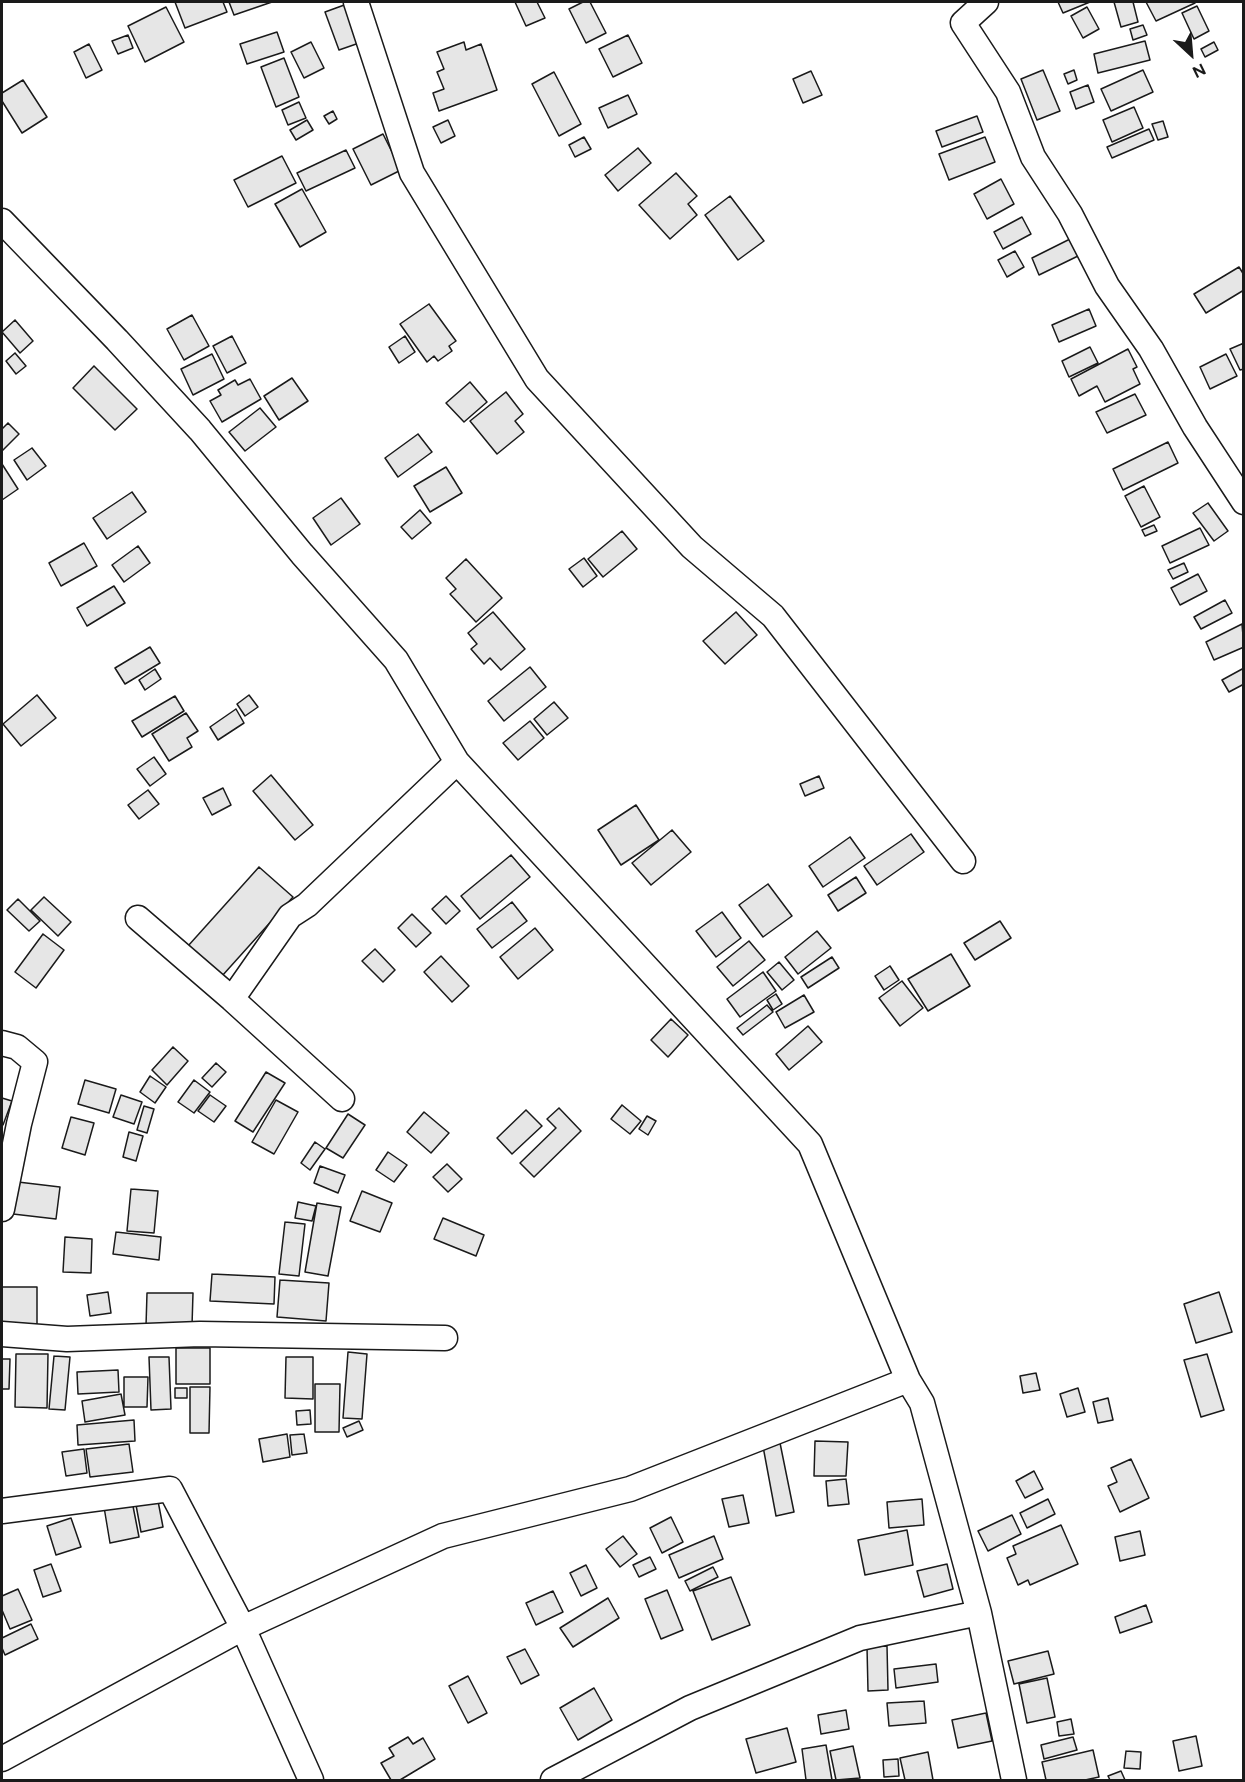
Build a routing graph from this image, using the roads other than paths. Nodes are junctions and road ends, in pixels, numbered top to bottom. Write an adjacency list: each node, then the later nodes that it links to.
1 (356, 2): 6 (street)
2 (986, 2): 4 (street)
3 (2, 221): 5 (street)
4 (1244, 501)
5 (457, 762): 8 (street); 14 (street)
6 (963, 861)
7 (138, 918): 8 (street)
8 (232, 999): 10 (street)
9 (2, 1043): 11 (street)
10 (342, 1099)
11 (2, 1209)
12 (2, 1334): 13 (street)
13 (445, 1338)
14 (908, 1380): 16 (street); 17 (street)
15 (2, 1511): 17 (street)
16 (979, 1614): 20 (street); 21 (street)
17 (243, 1628): 18 (street); 19 (street)
18 (2, 1759)
19 (311, 1780)
20 (553, 1780)
21 (1014, 1780)

